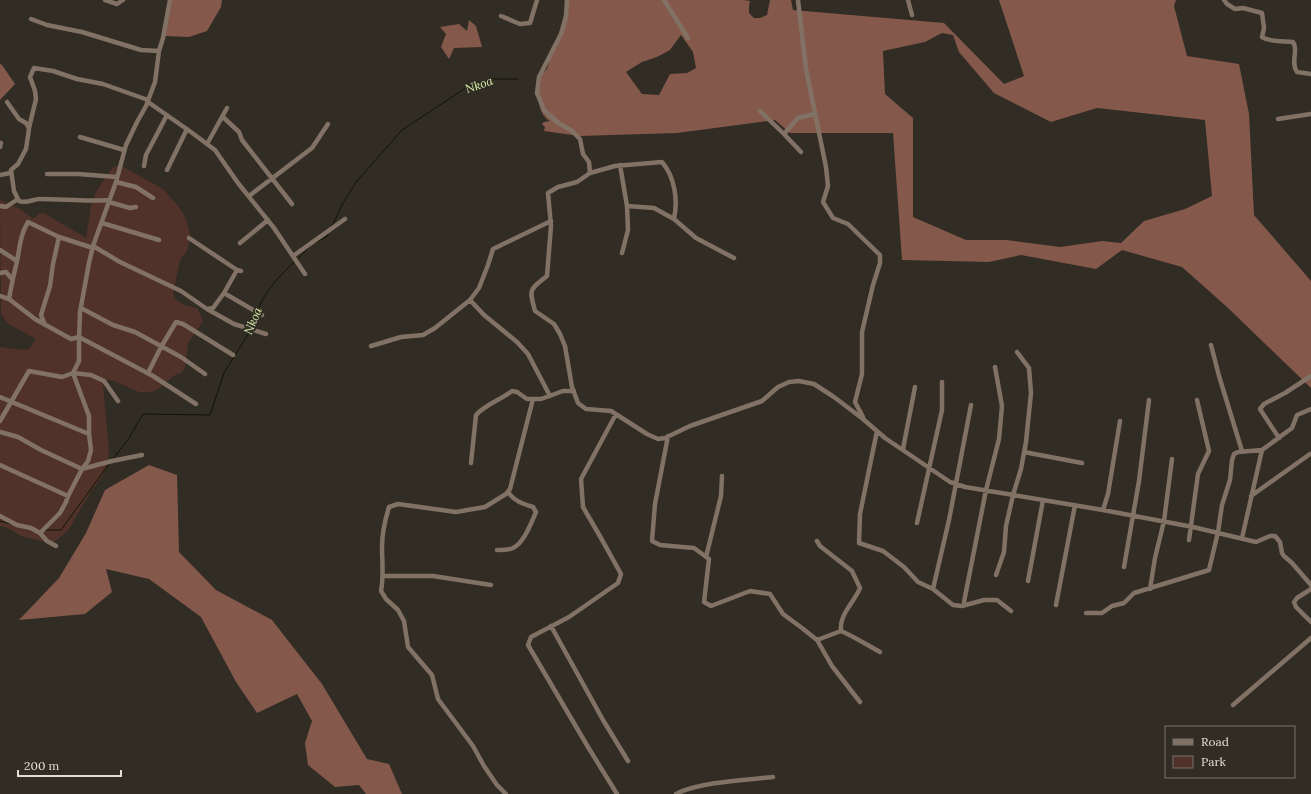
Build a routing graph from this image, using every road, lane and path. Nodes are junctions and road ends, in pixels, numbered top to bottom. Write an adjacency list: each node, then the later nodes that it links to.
1 (105, 0): 2 (street)
2 (123, 0)
3 (170, 0): 14 (street)
4 (537, 0): 11 (street)
5 (567, 0): 37 (street)
6 (664, 0): 13 (street)
7 (798, 0): 20 (street)
8 (908, 0): 10 (street)
9 (1224, 0): 15 (street)
10 (912, 15)
11 (501, 16)
12 (31, 19): 14 (street)
13 (688, 38)
14 (159, 51): 16 (street)
15 (1311, 74)
16 (148, 101): 22 (street); 26 (street); 31 (street)
17 (7, 102): 26 (street)
18 (227, 108): 23 (street)
19 (760, 111): 28 (street)
20 (815, 114): 28 (street); 102 (street)
21 (1311, 114): 24 (street)
22 (166, 115): 27 (street); 33 (street)
23 (223, 117): 30 (street); 41 (street)
24 (1278, 119)
25 (328, 124): 41 (street)
26 (29, 128): 36 (street)
27 (187, 129): 30 (street); 35 (street)
28 (784, 134): 32 (street)
29 (80, 137): 31 (street)
30 (207, 144): 42 (street)
31 (124, 150): 40 (street)
32 (801, 152)
33 (144, 166)
34 (620, 166): 37 (street); 48 (street); 51 (street)
35 (167, 170)
36 (10, 172): 39 (street); 44 (street)
37 (590, 173): 53 (street)
38 (47, 174): 40 (street)
39 (0, 175)
40 (116, 179): 43 (street); 45 (street)
41 (272, 179): 42 (street); 46 (street)
42 (249, 196): 52 (street)
43 (153, 198)
44 (18, 199): 45 (street); 47 (street)
45 (109, 201): 49 (street); 54 (street)
46 (292, 204)
47 (0, 206)
48 (627, 206): 51 (street); 61 (street)
49 (136, 207)
50 (345, 219): 62 (street)
51 (674, 219): 63 (street)
52 (268, 220): 58 (street); 62 (street)
53 (551, 222): 71 (street); 90 (street)
54 (102, 223): 57 (street); 59 (street)
55 (60, 237): 59 (street); 64 (street); 75 (street)
56 (189, 238): 68 (street)
57 (159, 240)
58 (240, 243)
59 (93, 247): 72 (street); 73 (street)
60 (0, 250): 64 (street)
61 (622, 253)
62 (293, 256): 66 (street)
63 (734, 258)
64 (17, 261): 67 (street)
65 (0, 273): 67 (street)
66 (305, 274)
67 (12, 279): 70 (street)
68 (224, 293): 73 (street); 74 (street)
69 (0, 296): 70 (street)
70 (9, 299): 75 (street)
71 (470, 300): 79 (street); 91 (street)
72 (81, 308): 77 (street); 80 (street)
73 (207, 309): 76 (street)
74 (262, 315)
75 (45, 325): 77 (street)
76 (266, 334)
77 (79, 337): 84 (street); 85 (street)
78 (1211, 345): 112 (street)
79 (371, 346)
80 (161, 347): 82 (street); 85 (street); 86 (street)
81 (1017, 352): 113 (street)
82 (233, 356)
83 (995, 368): 124 (street)
84 (73, 373): 96 (street); 97 (street); 107 (street)
85 (148, 373): 98 (street)
86 (205, 374)
87 (1311, 376): 109 (street)
88 (942, 382): 120 (street)
89 (915, 387): 110 (street)
90 (574, 391): 91 (street); 101 (street)
91 (550, 396): 93 (street)
92 (0, 397): 97 (street)
93 (533, 399): 118 (street); 125 (street)
94 (1149, 400): 133 (street)
95 (1197, 400): 136 (street)
96 (118, 401)
97 (11, 402): 103 (street); 107 (street)
98 (196, 404)
99 (972, 405): 123 (street)
100 (1311, 409): 109 (street)
101 (616, 414): 108 (street); 159 (street)
102 (863, 418): 105 (street); 108 (street)
103 (0, 422)
104 (1120, 422): 131 (street)
105 (877, 431): 110 (street); 152 (street)
106 (0, 432): 121 (street)
107 (89, 434): 121 (street)
108 (668, 436): 144 (street)
109 (1279, 438): 111 (street)
110 (903, 450): 120 (street)
111 (1262, 450): 112 (street); 128 (street)
112 (1242, 451): 137 (street)
113 (1024, 452): 117 (street); 126 (street)
114 (1310, 454): 128 (street)
115 (142, 455): 121 (street)
116 (1172, 459): 134 (street)
117 (1082, 463)
118 (471, 464)
119 (0, 465): 127 (street)
120 (929, 467): 123 (street); 135 (street)
121 (82, 469): 127 (street)
122 (722, 476): 144 (street)
123 (956, 484): 124 (street); 152 (street)
124 (986, 490): 126 (street); 154 (street)
125 (508, 492): 143 (street); 147 (street)
126 (1013, 495): 129 (street); 146 (street)
127 (68, 496): 138 (street)
128 (1251, 496): 139 (street)
129 (1043, 500): 130 (street); 148 (street)
130 (1075, 505): 131 (street); 155 (street)
131 (1103, 510): 133 (street)
132 (0, 516): 138 (street)
133 (1133, 516): 134 (street); 145 (street)
134 (1164, 521): 136 (street); 153 (street)
135 (917, 523)
136 (1190, 526): 137 (street); 140 (street)
137 (1218, 532): 139 (street); 153 (street)
138 (40, 533): 142 (street)
139 (1242, 538): 150 (street)
140 (1189, 540)
141 (817, 541): 160 (street)
142 (56, 546)
143 (497, 550)
144 (706, 557): 162 (street)
145 (1124, 566)
146 (996, 575)
147 (384, 576): 149 (street); 168 (street)
148 (1028, 581)
149 (491, 585)
150 (1311, 585)
151 (1311, 588): 158 (street)
152 (933, 589): 156 (street)
153 (1150, 589): 157 (street)
154 (964, 602)
155 (1056, 605)
156 (1011, 611)
157 (1086, 613)
158 (1311, 622)
159 (551, 626): 166 (street); 169 (street)
160 (841, 631): 162 (street); 163 (street)
161 (1311, 638): 165 (street)
162 (817, 640): 164 (street)
163 (880, 652)
164 (860, 702)
165 (1233, 705)
166 (628, 761)
167 (773, 778): 170 (street)
168 (506, 794)
169 (617, 794)
170 (676, 794)

